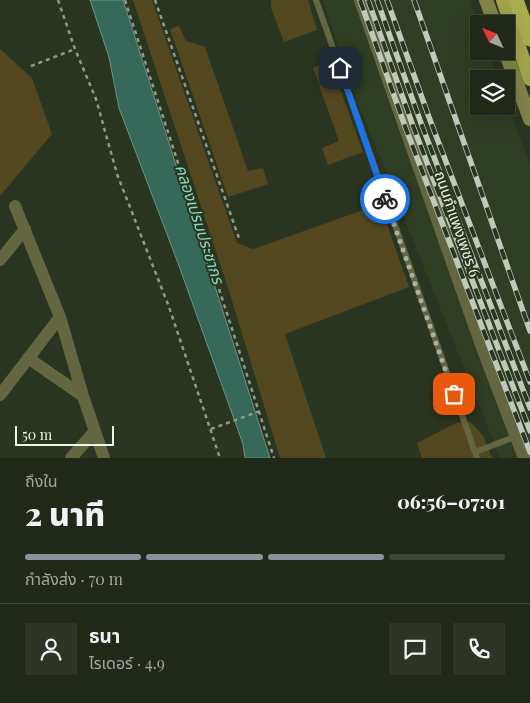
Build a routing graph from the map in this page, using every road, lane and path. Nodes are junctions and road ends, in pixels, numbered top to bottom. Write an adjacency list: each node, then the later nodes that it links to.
1 (58, 0): 11 (path)
2 (126, 0): 24 (path)
3 (155, 0): 18 (path)
4 (316, 0): 28 (lane)
5 (361, 0): 27 (street, ถนนกำแพงเพชร 6)
6 (503, 0): 14 (highway)
7 (516, 0): 10 (highway)
8 (486, 1): 9 (main road)
9 (491, 15)
10 (530, 38)
11 (75, 48): 13 (path); 25 (path)
12 (508, 60): 15 (main road)
13 (31, 66)
14 (530, 79)
15 (530, 119)
16 (15, 206): 17 (street)
17 (25, 229): 19 (street); 20 (street)
18 (240, 241)
19 (0, 260)
20 (60, 317): 21 (street); 23 (street)
21 (28, 358): 22 (street); 23 (street)
22 (0, 395)
23 (83, 396): 26 (street)
24 (259, 412): 25 (path); 32 (path)
25 (211, 429): 31 (path)
26 (95, 431): 29 (street); 30 (street)
27 (517, 436): 28 (lane); 33 (street, ถนนกำแพงเพชร 6)
28 (476, 455)
29 (71, 458)
30 (104, 458)
31 (220, 458)
32 (274, 458)
33 (525, 458)

